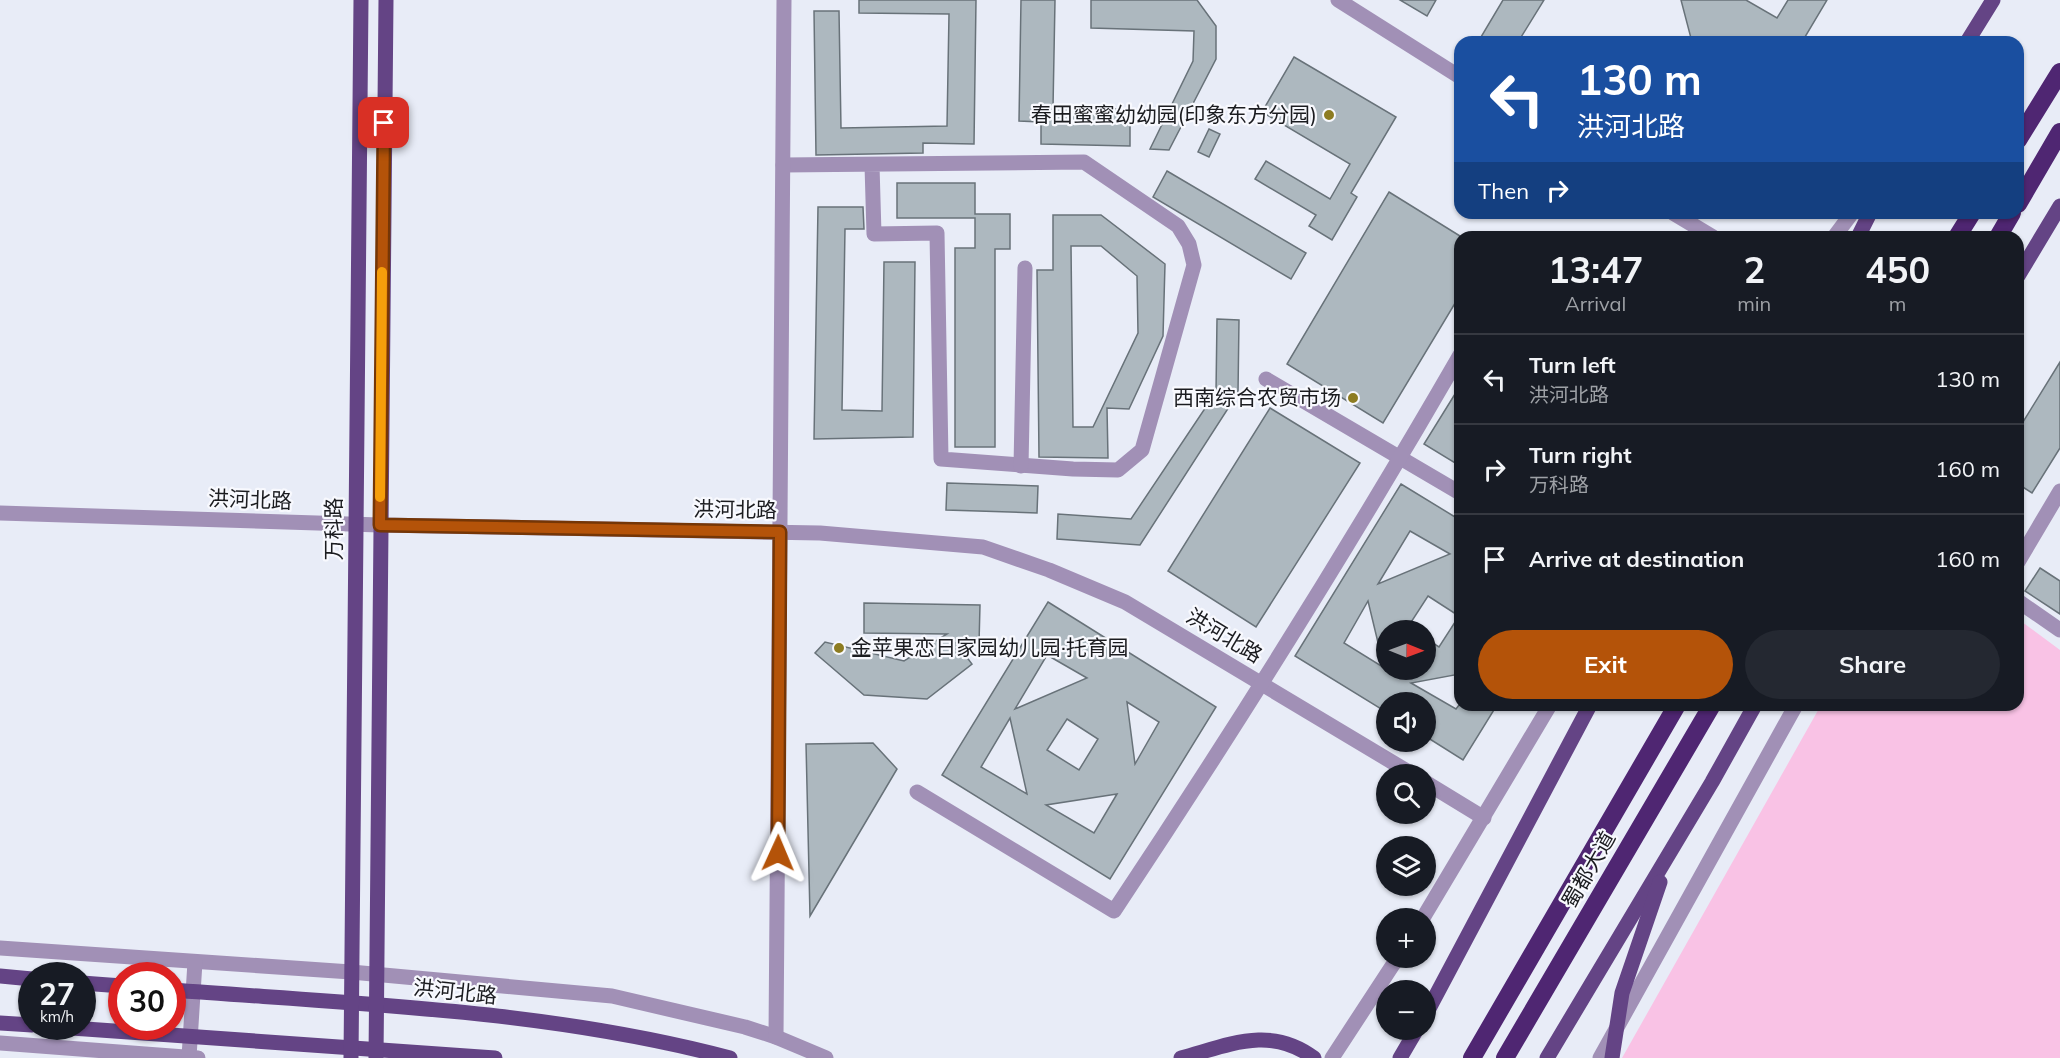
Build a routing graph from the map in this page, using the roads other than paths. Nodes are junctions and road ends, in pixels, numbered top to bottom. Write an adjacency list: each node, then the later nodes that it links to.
1 (361, 0): 26 (main road, 万科路)
2 (386, 0): 27 (main road)
3 (784, 0): 11 (street)
4 (1338, 0): 8 (street)
5 (1993, 0): 6 (main road)
6 (1971, 36)
7 (2060, 72): 9 (highway)
8 (1454, 73)
9 (2024, 130)
10 (2060, 132): 13 (highway)
11 (783, 165): 12 (street); 28 (street)
12 (872, 165): 22 (street); 22 (street)
13 (2024, 194)
14 (2060, 206): 17 (main road)
15 (1683, 219): 16 (street)
16 (1703, 231)
17 (2024, 266)
18 (1025, 268): 22 (street)
19 (1454, 365): 21 (street)
20 (1266, 379): 21 (street)
21 (1401, 457): 23 (street); 32 (street)
22 (1021, 466)
23 (1454, 489)
24 (2060, 491): 29 (street)
25 (0, 513): 26 (street, 洪河北路)
26 (356, 524): 27 (street, 洪河北路); 48 (main road, 万科路)
27 (380, 525): 28 (street, 洪河北路); 49 (main road)
28 (780, 532): 32 (street, 洪河北路); 58 (street)
29 (2024, 541)
30 (2024, 605): 31 (street)
31 (2060, 630)
32 (1262, 683): 39 (street, 洪河北路); 41 (street)
33 (1546, 711): 42 (street)
34 (1587, 711): 53 (main road)
35 (1674, 711): 72 (highway, 蜀都大道)
36 (1708, 711): 61 (highway, 蜀都大道)
37 (1752, 711): 43 (main road)
38 (1793, 711): 74 (street)
39 (1396, 764)
40 (1436, 789): 42 (street)
41 (917, 792)
42 (1484, 818): 44 (street)
43 (1669, 855): 73 (main road); 75 (main road)
44 (1429, 908)
45 (0, 948): 46 (street)
46 (195, 962): 48 (street); 62 (street)
47 (1391, 968): 57 (street)
48 (351, 972): 49 (street); 63 (main road, 万科路)
49 (376, 975): 58 (street); 64 (main road)
50 (0, 976): 51 (main road)
51 (18, 978)
52 (186, 991): 66 (main road, 洪河北路)
53 (1436, 995)
54 (0, 1023): 55 (main road)
55 (18, 1024)
56 (96, 1030): 65 (main road)
57 (1349, 1033): 69 (street); 70 (street)
58 (777, 1037): 67 (street)
59 (1412, 1040): 71 (main road)
60 (0, 1043): 62 (street)
61 (1509, 1051)
62 (194, 1057)
63 (351, 1058)
64 (376, 1058)
65 (495, 1058)
66 (730, 1058)
67 (826, 1058)
68 (1181, 1058): 69 (main road)
69 (1315, 1058)
70 (1332, 1058)
71 (1401, 1058)
72 (1472, 1058)
73 (1547, 1058)
74 (1600, 1058)
75 (1612, 1058)

